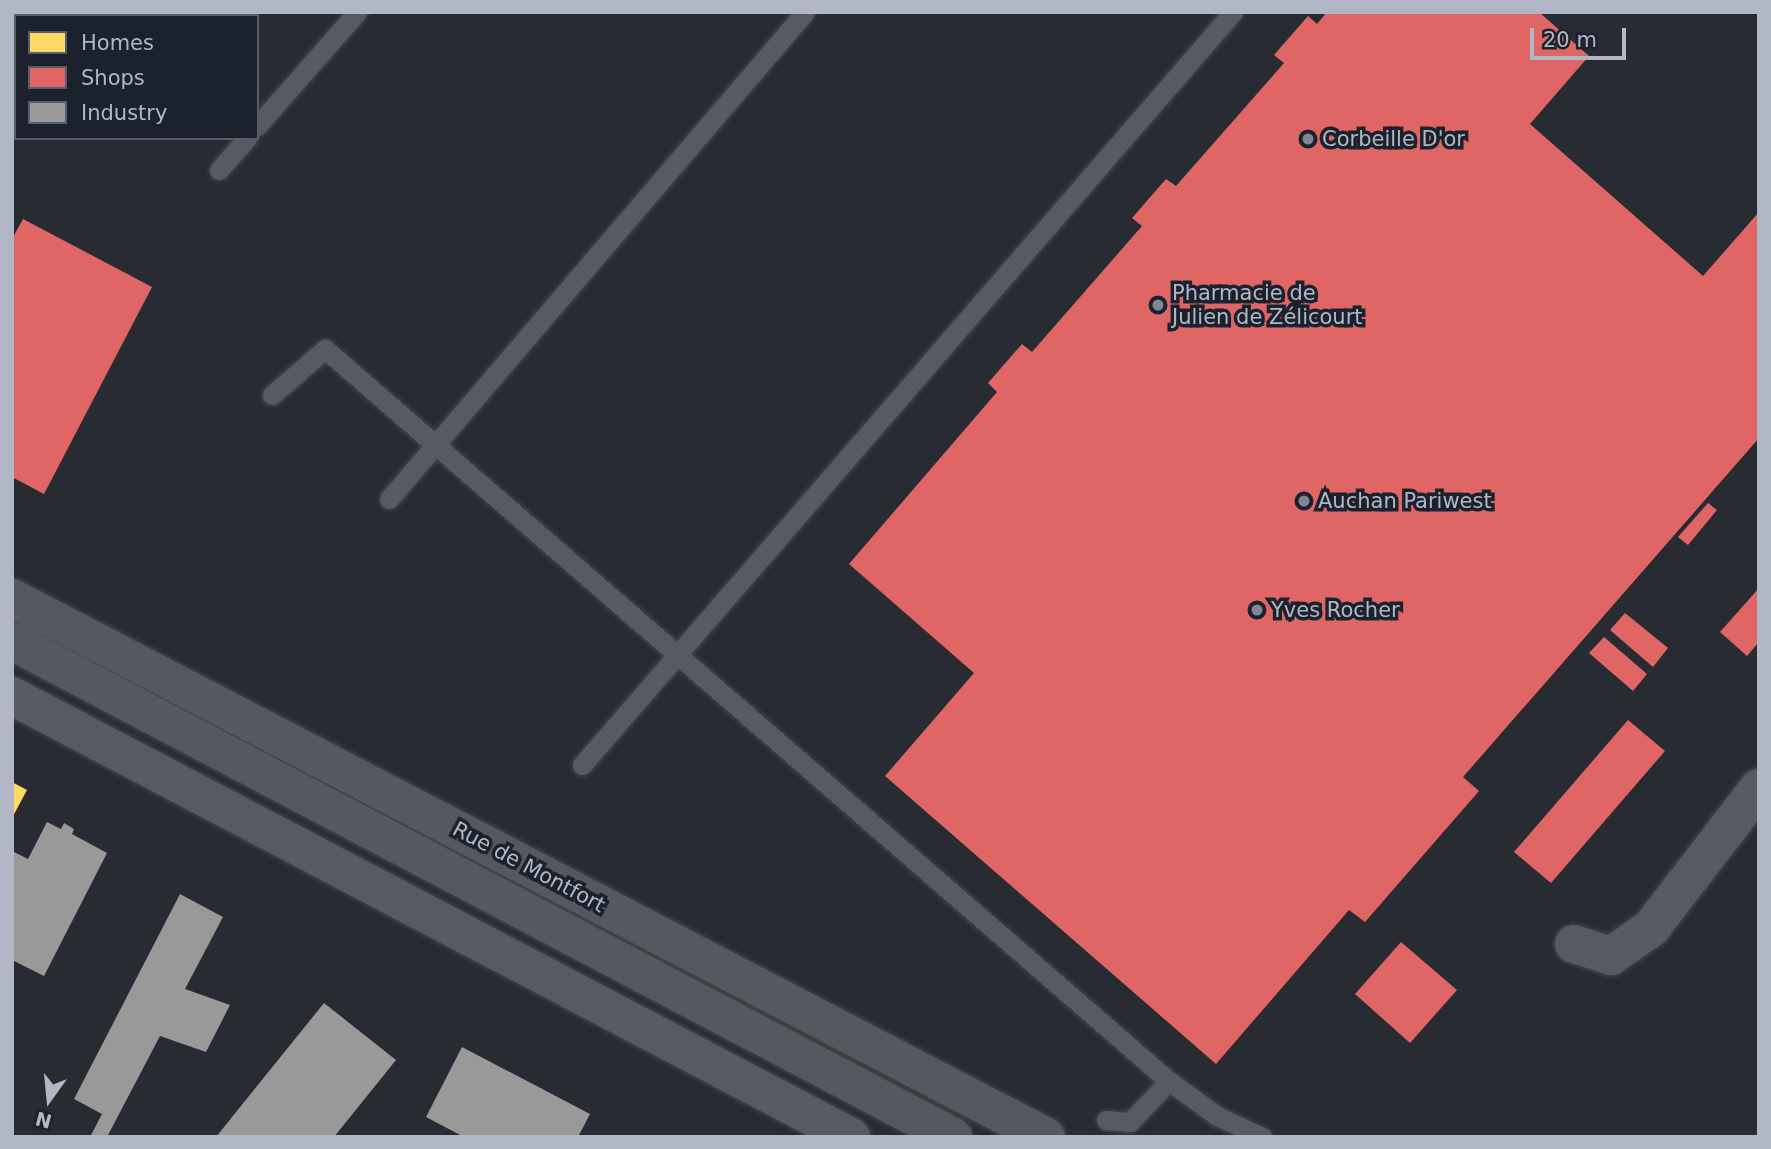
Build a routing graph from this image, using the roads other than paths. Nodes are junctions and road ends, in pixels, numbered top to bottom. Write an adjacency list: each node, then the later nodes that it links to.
1 (357, 12): 4 (lane)
2 (805, 12): 8 (lane)
3 (1233, 12): 12 (lane)
4 (259, 125)
5 (245, 140): 6 (lane)
6 (219, 170)
7 (272, 395): 8 (lane)
8 (435, 444): 9 (lane); 12 (lane)
9 (389, 499)
10 (12, 598): 21 (street, Rue de Montfort)
11 (12, 641): 20 (street, Rue de Montfort)
12 (678, 654): 14 (lane); 17 (lane)
13 (12, 696): 19 (street)
14 (582, 765)
15 (1759, 788): 16 (street)
16 (1574, 944)
17 (1169, 1081): 18 (lane); 22 (lane)
18 (1106, 1120)
19 (851, 1137)
20 (953, 1137)
21 (1046, 1137)
22 (1262, 1137)

